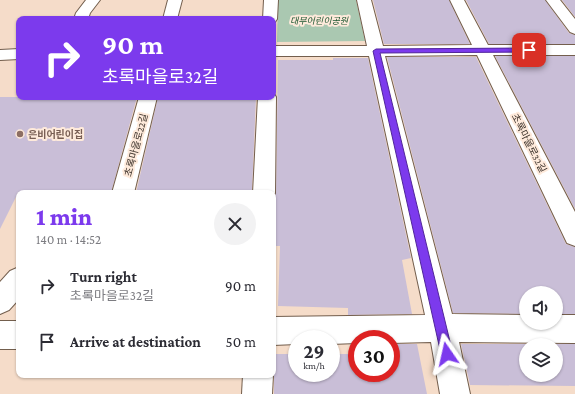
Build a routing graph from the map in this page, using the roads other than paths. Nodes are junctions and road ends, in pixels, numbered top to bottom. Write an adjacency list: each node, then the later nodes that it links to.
1 (93, 0): 7 (street)
2 (175, 0): 8 (street)
3 (271, 0): 9 (street)
4 (364, 0): 14 (street)
5 (457, 0): 11 (street, 초록마을로32길)
6 (553, 0): 10 (street)
7 (82, 16)
8 (171, 16)
9 (270, 16)
10 (575, 29)
11 (483, 50): 12 (street); 14 (street); 21 (street, 초록마을로32길)
12 (575, 50)
13 (276, 51): 14 (street)
14 (376, 51): 24 (street)
15 (16, 54): 16 (street)
16 (0, 55)
17 (147, 100): 19 (street, 초록마을로22길)
18 (267, 100): 20 (street)
19 (124, 190)
20 (264, 190)
21 (575, 235)
22 (16, 283): 23 (street)
23 (0, 301)
24 (442, 328): 25 (street); 26 (street); 31 (street)
25 (575, 329)
26 (276, 331)
27 (16, 335): 28 (street)
28 (0, 336)
29 (258, 378): 30 (street)
30 (257, 394)
31 (455, 394)

